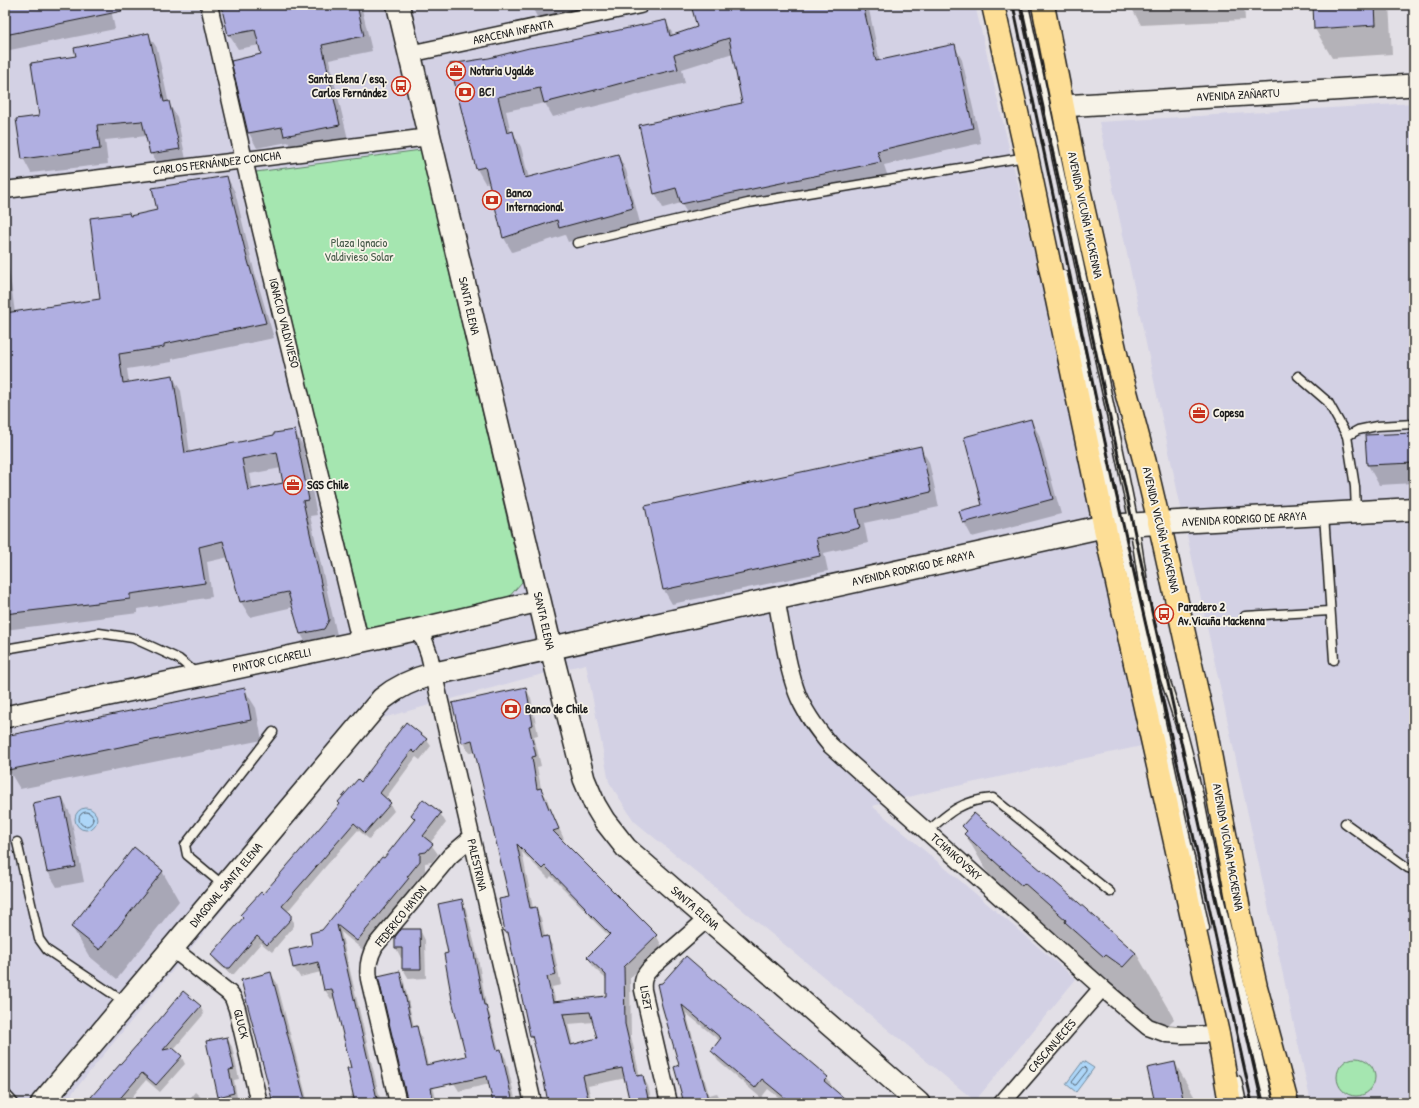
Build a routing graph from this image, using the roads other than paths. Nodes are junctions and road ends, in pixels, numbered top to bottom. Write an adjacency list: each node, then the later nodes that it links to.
1 (208, 5): 12 (street, IGNACIO VALDIVIESO)
2 (398, 5): 7 (main road, SANTA ELENA)
3 (640, 5): 7 (street, ARACENA INFANTA)
4 (994, 5): 11 (main road)
5 (1024, 5): 23 (lane)
6 (1043, 5): 9 (main road, AVENIDA VICUÑA MACKENNA)
7 (409, 54): 10 (main road, SANTA ELENA)
8 (1414, 85): 9 (street, AVENIDA ZAÑARTU)
9 (1062, 106): 22 (main road, AVENIDA VICUÑA MACKENNA)
10 (429, 137): 12 (street, CARLOS FERNÁNDEZ CONCHA); 25 (main road, SANTA ELENA)
11 (1027, 157): 14 (lane); 23 (main road)
12 (244, 160): 13 (street, CARLOS FERNÁNDEZ CONCHA); 29 (street, IGNACIO VALDIVIESO)
13 (5, 190)
14 (577, 243)
15 (1061, 267): 23 (lane)
16 (1298, 376): 18 (lane)
17 (1414, 424): 18 (lane)
18 (1348, 436): 20 (lane)
19 (1414, 510): 20 (main road, AVENIDA RODRIGO DE ARAYA)
20 (1356, 513): 21 (main road, AVENIDA RODRIGO DE ARAYA)
21 (1324, 514): 22 (main road, AVENIDA RODRIGO DE ARAYA); 26 (lane)
22 (1160, 524): 23 (main road, AVENIDA RODRIGO DE ARAYA); 63 (main road, AVENIDA VICUÑA MACKENNA)
23 (1119, 525): 24 (main road, AVENIDA RODRIGO DE ARAYA); 45 (lane); 49 (main road); 62 (lane)
24 (776, 598): 31 (main road, AVENIDA RODRIGO DE ARAYA); 38 (street, TCHAIKOVSKY)
25 (539, 601): 28 (street, PINTOR CICARELLI); 31 (main road, SANTA ELENA)
26 (1330, 611): 27 (lane); 32 (lane)
27 (1244, 616)
28 (415, 630): 29 (street, PINTOR CICARELLI); 34 (street, PALESTRINA)
29 (360, 641): 33 (street, PINTOR CICARELLI)
30 (5, 648): 33 (lane)
31 (551, 649): 34 (main road, AVENIDA RODRIGO DE ARAYA); 44 (street, SANTA ELENA)
32 (1334, 660)
33 (198, 675): 35 (street, PINTOR CICARELLI)
34 (426, 676): 39 (street, PALESTRINA); 42 (main road, DIAGONAL SANTA ELENA)
35 (5, 717)
36 (273, 732): 42 (lane)
37 (1345, 823): 41 (lane)
38 (927, 832): 43 (lane); 47 (street, TCHAIKOVSKY)
39 (471, 838): 55 (street, FEDERICO HAYDN); 56 (street, PALESTRINA)
40 (17, 842): 48 (lane)
41 (1414, 870)
42 (225, 886): 46 (main road, DIAGONAL SANTA ELENA)
43 (1110, 892)
44 (707, 919): 57 (street, LISZT); 58 (street, SANTA ELENA)
45 (1207, 936)
46 (173, 948): 48 (main road, DIAGONAL SANTA ELENA); 52 (street, GLUCK)
47 (1102, 988): 49 (street, TCHAIKOVSKY); 59 (street, CASCANUECES)
48 (126, 1003): 54 (main road, DIAGONAL SANTA ELENA)
49 (1218, 1034): 60 (main road)
50 (1235, 1072): 61 (lane)
51 (5, 1093): 53 (lane)
52 (256, 1100)
53 (14, 1103)
54 (42, 1103)
55 (398, 1103)
56 (533, 1103)
57 (669, 1103)
58 (919, 1103)
59 (1002, 1103)
60 (1230, 1103)
61 (1242, 1103)
62 (1269, 1103)
63 (1287, 1103)

